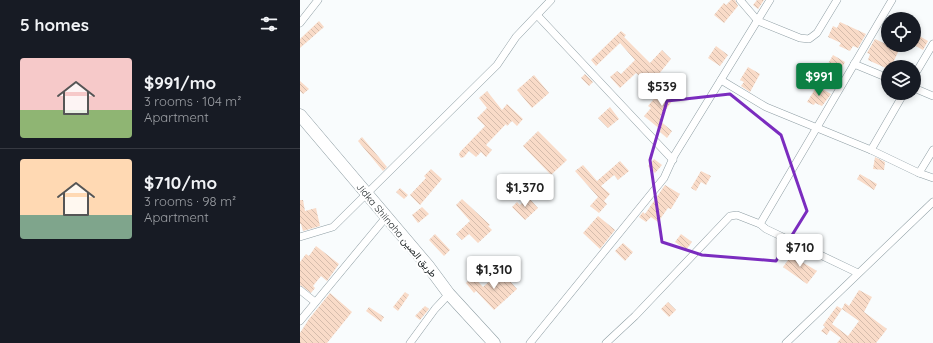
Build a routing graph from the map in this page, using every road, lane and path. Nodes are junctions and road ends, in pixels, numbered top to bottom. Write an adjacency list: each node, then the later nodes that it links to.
1 (551, 0): 7 (street)
2 (740, 0): 8 (street)
3 (770, 0): 8 (street)
4 (837, 0): 8 (street)
5 (892, 0): 11 (street)
6 (314, 2): 9 (street)
7 (537, 15): 22 (street); 25 (street)
8 (758, 21): 14 (street)
9 (300, 23)
10 (933, 44): 12 (street)
11 (854, 64): 13 (street); 19 (street)
12 (921, 64)
13 (881, 75)
14 (721, 80): 19 (street); 22 (street)
15 (921, 91): 16 (street)
16 (933, 96)
17 (900, 100): 20 (street)
18 (300, 115): 25 (main road, Jidka Shiinaha طريق الصين)
19 (816, 128): 20 (street); 28 (street)
20 (871, 150): 23 (street)
21 (933, 150): 23 (street)
22 (673, 160): 37 (street)
23 (919, 173): 24 (street)
24 (933, 178)
25 (367, 194): 27 (main road, Jidka Shiinaha طريق الصين); 29 (street)
26 (933, 202): 30 (street)
27 (386, 216): 32 (main road, Jidka Shiinaha طريق الصين); 33 (street)
28 (760, 224): 30 (street); 38 (street)
29 (300, 237)
30 (858, 273): 39 (street)
31 (300, 290): 33 (street)
32 (449, 294): 35 (street); 36 (main road, Jidka Shiinaha طريق الصين)
33 (315, 302): 34 (street)
34 (300, 321)
35 (410, 343)
36 (494, 343)
37 (530, 343)
38 (606, 343)
39 (786, 343)

